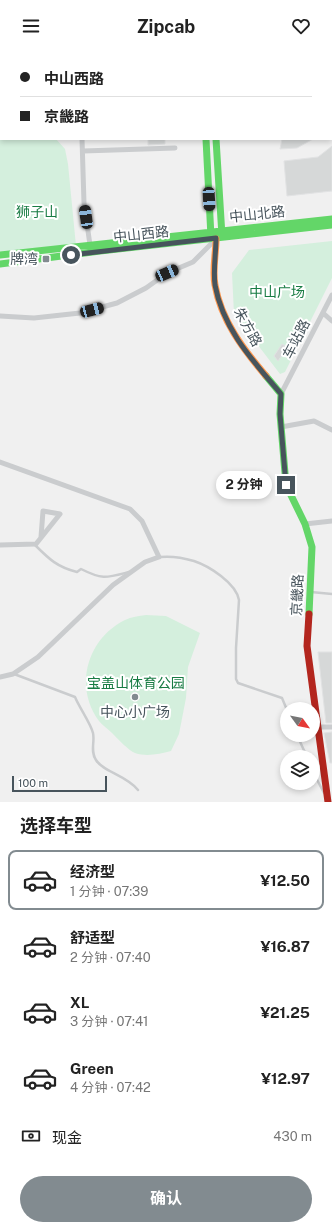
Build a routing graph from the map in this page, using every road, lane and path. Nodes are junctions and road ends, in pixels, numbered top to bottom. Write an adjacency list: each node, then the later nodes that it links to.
1 (82, 140): 5 (street)
2 (206, 140): 9 (main road, 朱方路)
3 (216, 140): 9 (main road, 朱方路)
4 (175, 148): 5 (street)
5 (83, 151): 10 (street)
6 (332, 219): 9 (main road, 中山北路)
7 (332, 225): 8 (main road, 中山北路)
8 (285, 231): 9 (main road, 中山西路)
9 (216, 236): 10 (main road, 中山北路); 12 (main road, 中山西路); 15 (street); 17 (main road, 朱方路)
10 (90, 245): 11 (main road)
11 (0, 255)
12 (0, 264)
13 (332, 296): 14 (street, 车站路)
14 (323, 313): 16 (street); 17 (street, 车站路)
15 (0, 316)
16 (332, 321)
17 (281, 394): 18 (main road, 京畿路)
18 (282, 427): 19 (street); 22 (main road, 京畿路)
19 (332, 430)
20 (0, 462): 26 (street)
21 (332, 521): 22 (street)
22 (305, 524): 28 (main road, 京畿路)
23 (41, 537): 23 (street); 24 (street)
24 (34, 544): 25 (street); 27 (lane)
25 (0, 545)
26 (159, 557): 27 (street); 32 (lane)
27 (132, 571): 30 (street)
28 (310, 592): 29 (lane); 33 (main road, 京畿路)
29 (332, 594)
30 (13, 674): 31 (street); 38 (lane)
31 (0, 677)
32 (284, 702)
33 (315, 702)
34 (320, 727): 35 (street)
35 (332, 727)
36 (320, 742): 39 (main road, 京畿路)
37 (320, 786): 39 (lane)
38 (138, 790)
39 (328, 801)

